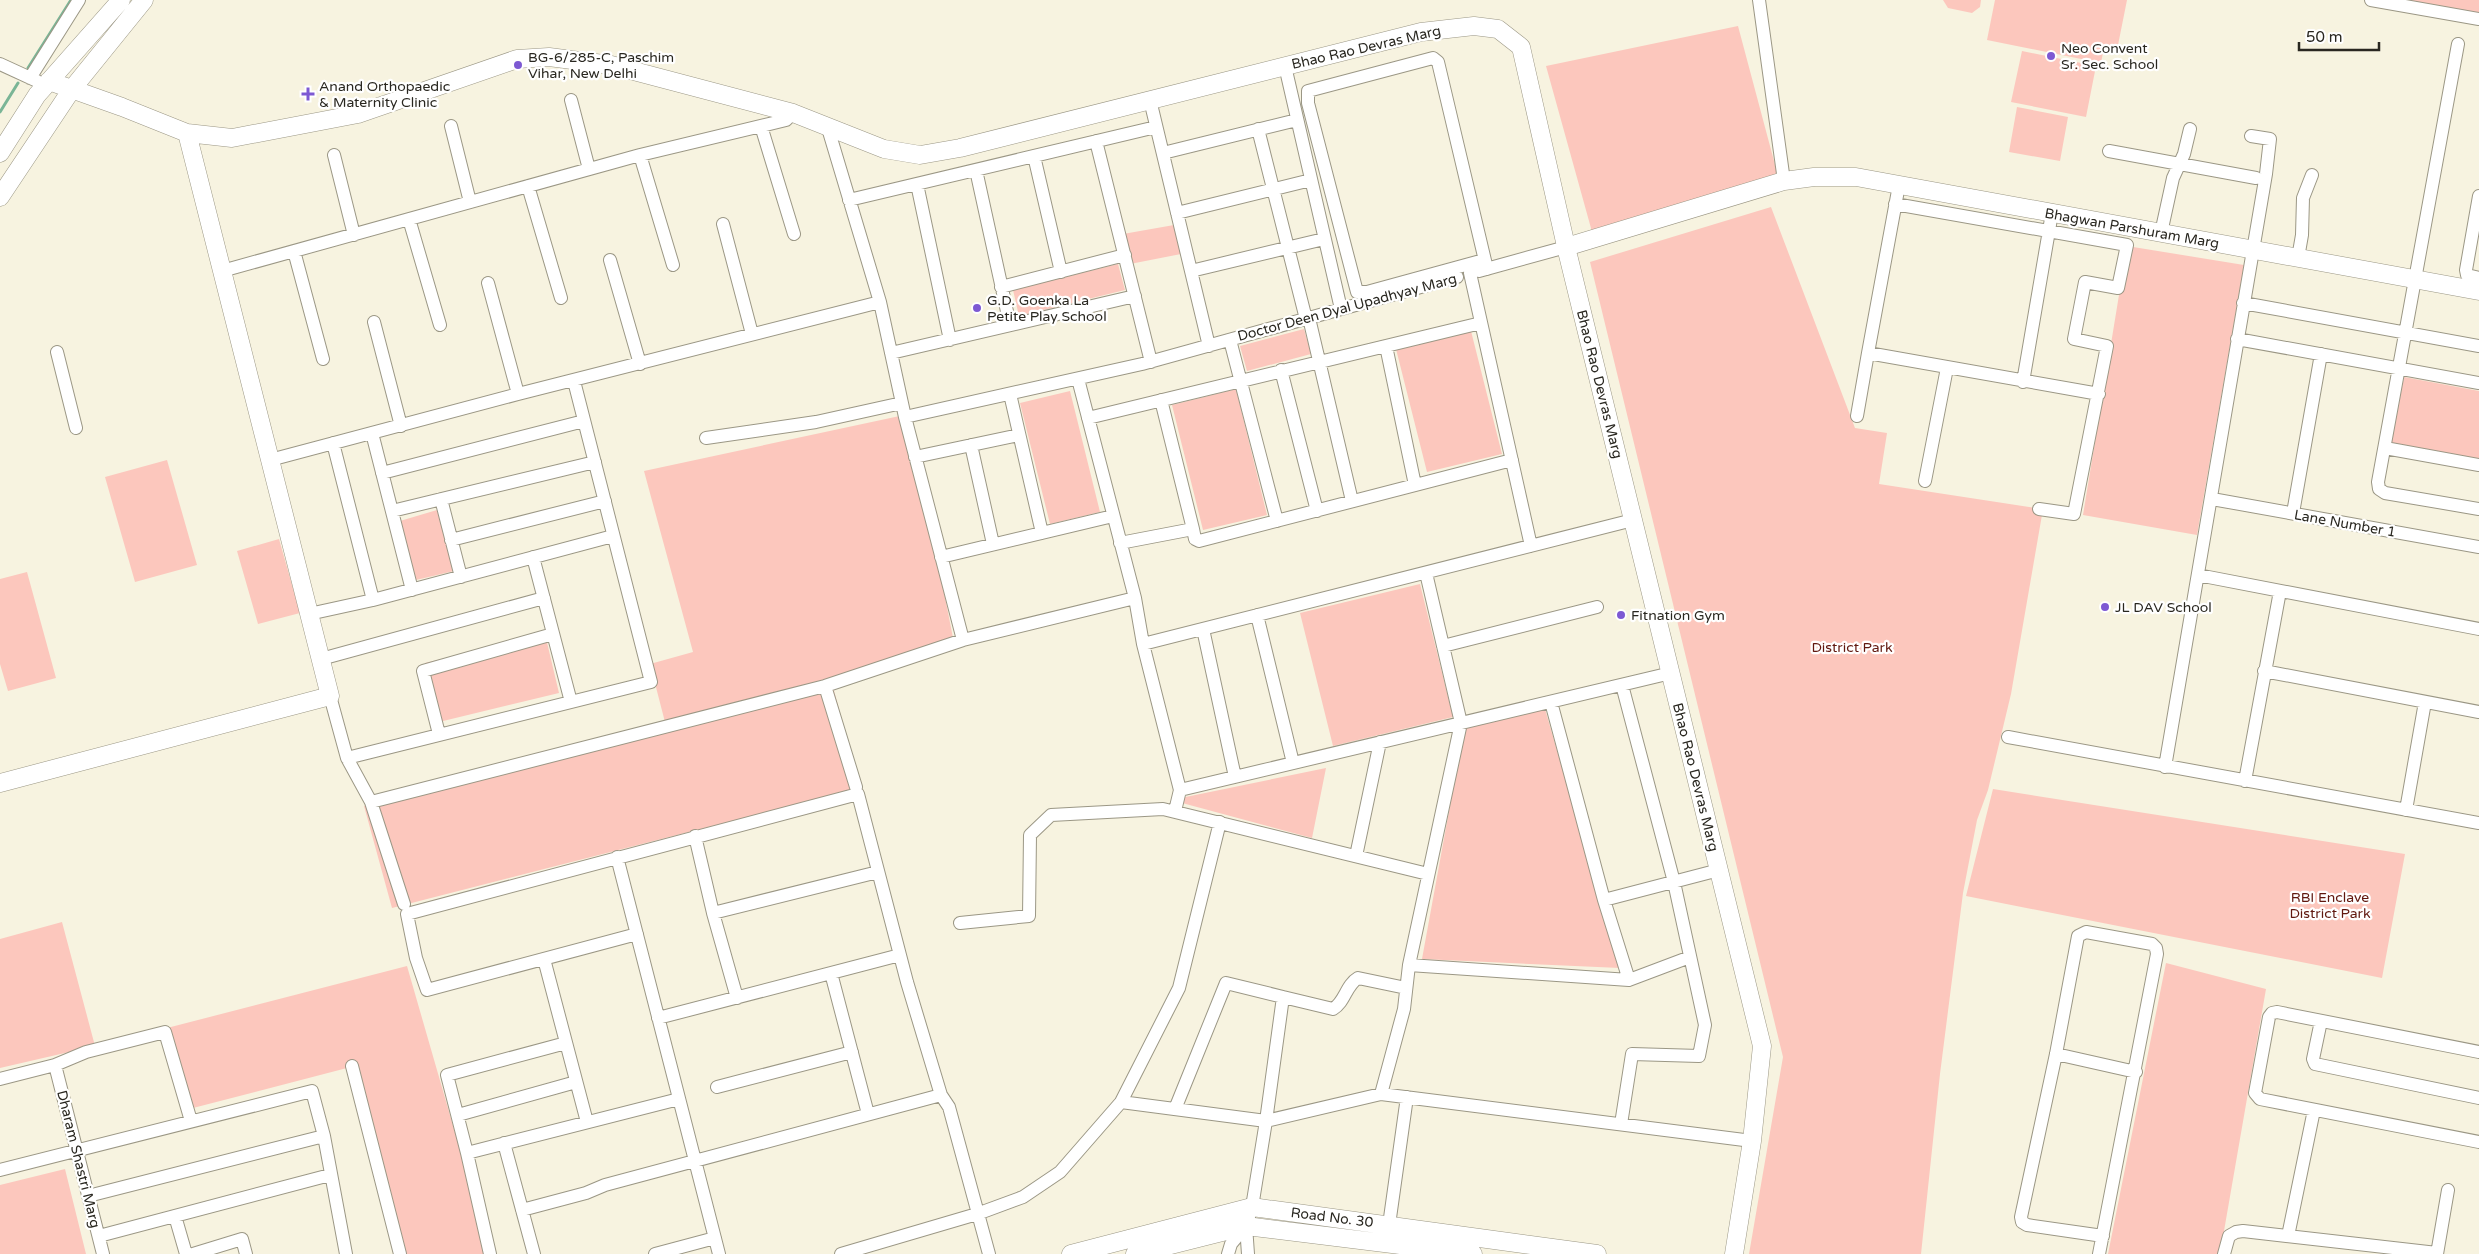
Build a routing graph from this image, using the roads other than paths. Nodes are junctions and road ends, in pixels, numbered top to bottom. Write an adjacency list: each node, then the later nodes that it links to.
1 (79, 0): 10 (street)
2 (121, 0): 10 (street)
3 (144, 0): 11 (street)
4 (1759, 0): 37 (street)
5 (2376, 0): 6 (street)
6 (2479, 19)
7 (2458, 44): 74 (street)
8 (0, 64): 10 (street)
9 (1285, 66): 13 (street, Bhao Rao Devras Marg); 15 (street); 60 (street, Bhao Rao Devras Marg)
10 (42, 81): 11 (street, Bhao Rao Devras Marg); 26 (street)
11 (72, 89): 22 (street, Bhao Rao Devras Marg); 43 (street)
12 (571, 100): 32 (street)
13 (1150, 100): 16 (street, Bhao Rao Devras Marg); 19 (street)
14 (793, 113): 16 (street, Bhao Rao Devras Marg); 18 (street); 22 (street, Bhao Rao Devras Marg)
15 (1297, 120): 21 (street); 36 (street)
16 (827, 125): 44 (street)
17 (451, 126): 45 (street)
18 (761, 126): 29 (street); 56 (street)
19 (1156, 127): 24 (street); 27 (street)
20 (2190, 129): 31 (street)
21 (1258, 130): 27 (street); 41 (street)
22 (188, 133): 69 (street)
23 (2251, 136): 62 (street)
24 (1096, 141): 30 (street); 64 (street)
25 (2109, 151): 31 (street)
26 (0, 153)
27 (1163, 153): 47 (street)
28 (334, 155): 55 (street)
29 (640, 155): 32 (street); 67 (street)
30 (1034, 156): 33 (street); 71 (street)
31 (2179, 164): 35 (street); 54 (street)
32 (589, 169): 40 (street)
33 (976, 170): 38 (street); 76 (street)
34 (2312, 175): 65 (street)
35 (2256, 178)
36 (1311, 180): 41 (street); 57 (street)
37 (1784, 181): 39 (street, Bhagwan Parshuram Marg); 60 (street, Doctor Deen Dyal Upadhyay Marg)
38 (916, 184): 44 (street); 91 (street)
39 (1899, 185): 46 (street); 48 (street, Bhagwan Parshuram Marg)
40 (528, 186): 45 (street); 79 (street)
41 (1273, 190): 47 (street); 61 (street)
42 (2479, 196): 49 (street)
43 (0, 197)
44 (849, 200): 80 (street)
45 (470, 202): 50 (street)
46 (1895, 204): 53 (street); 98 (street)
47 (1177, 213): 70 (street)
48 (2052, 213): 52 (street, Bhagwan Parshuram Marg); 53 (street)
49 (2478, 213): 58 (street)
50 (409, 219): 55 (street); 87 (street)
51 (723, 224): 89 (street)
52 (2130, 227): 54 (street, Bhagwan Parshuram Marg); 59 (street)
53 (2049, 233): 59 (street); 110 (street)
54 (2160, 233): 62 (street, Bhagwan Parshuram Marg)
55 (354, 234): 63 (street)
56 (794, 234)
57 (1324, 239): 61 (street); 82 (street)
58 (2475, 242): 73 (street)
59 (2127, 245): 114 (street)
60 (1566, 247): 68 (street, Doctor Deen Dyal Upadhyay Marg); 147 (street, Bhao Rao Devras Marg)
61 (1288, 248): 70 (street); 83 (street)
62 (2251, 249): 65 (street, Bhagwan Parshuram Marg); 81 (street)
63 (294, 251): 69 (street); 100 (street)
64 (1125, 256): 71 (street); 78 (street)
65 (2298, 258): 74 (street, Bhagwan Parshuram Marg)
66 (610, 260): 103 (street)
67 (673, 265)
68 (1486, 265): 68 (street); 72 (street, Doctor Deen Dyal Upadhyay Marg)
69 (222, 271): 130 (street)
70 (1191, 271): 93 (street)
71 (1061, 272): 76 (street)
72 (1470, 273): 82 (street, Doctor Deen Dyal Upadhyay Marg); 85 (street)
73 (2479, 278)
74 (2414, 279): 77 (street, Bhagwan Parshuram Marg); 88 (street)
75 (488, 283): 112 (street)
76 (1001, 287): 86 (street)
77 (2479, 291)
78 (1135, 296): 86 (street); 102 (street)
79 (561, 298)
80 (880, 302): 89 (street); 97 (street)
81 (2243, 303): 88 (street); 90 (street)
82 (1341, 309): 83 (street, Doctor Deen Dyal Upadhyay Marg)
83 (1308, 318): 92 (street, Doctor Deen Dyal Upadhyay Marg); 101 (street)
84 (374, 322): 121 (street)
85 (1481, 323): 94 (street); 131 (street)
86 (1010, 325): 91 (street)
87 (440, 326)
88 (2405, 333): 95 (street); 105 (street)
89 (752, 334): 103 (street)
90 (2237, 339): 99 (street); 138 (street)
91 (950, 340): 97 (street)
92 (1230, 340): 93 (street, Doctor Deen Dyal Upadhyay Marg); 108 (street)
93 (1209, 346): 102 (street, Doctor Deen Dyal Upadhyay Marg)
94 (1386, 346): 101 (street); 136 (street)
95 (2479, 346)
96 (57, 352): 122 (street)
97 (891, 353): 116 (street)
98 (1868, 354): 104 (street); 117 (street)
99 (2321, 354): 105 (street); 145 (street)
100 (323, 359)
101 (1319, 361): 106 (street); 140 (street)
102 (1151, 362): 107 (street, Doctor Deen Dyal Upadhyay Marg)
103 (640, 364): 109 (street)
104 (1947, 368): 110 (street); 135 (street)
105 (2399, 368): 111 (street); 128 (street)
106 (1281, 370): 108 (street); 144 (street)
107 (1078, 379): 113 (street, Doctor Deen Dyal Upadhyay Marg); 119 (street)
108 (1241, 380): 115 (street); 148 (street)
109 (574, 381): 112 (street); 120 (street)
110 (2023, 382): 114 (street)
111 (2479, 383)
112 (518, 394): 121 (street)
113 (1010, 394): 118 (street, Doctor Deen Dyal Upadhyay Marg); 124 (street)
114 (2099, 394): 141 (street)
115 (1161, 400): 119 (street); 149 (street)
116 (902, 403): 118 (street); 125 (street)
117 (1857, 416)
118 (905, 418): 129 (street)
119 (1088, 418): 146 (street)
120 (584, 421): 132 (street); 134 (street)
121 (402, 426): 123 (street)
122 (76, 428)
123 (372, 434): 126 (street); 134 (street)
124 (1019, 435): 127 (street); 150 (street)
125 (706, 438)
126 (333, 444): 130 (street); 166 (street)
127 (971, 445): 129 (street); 154 (street)
128 (2385, 448): 133 (street); 142 (street)
129 (915, 457): 157 (street)
130 (270, 460): 168 (street)
131 (1512, 460): 136 (street); 155 (street)
132 (595, 462): 137 (street); 139 (street)
133 (2479, 465)
134 (382, 473): 143 (street)
135 (1926, 481)
136 (1415, 485): 140 (street)
137 (441, 499): 143 (street); 152 (street)
138 (2212, 499): 145 (street, Lane Number 1); 160 (street)
139 (604, 501): 151 (street); 152 (street)
140 (1352, 501): 144 (street)
141 (2039, 509)
142 (2479, 509)
143 (392, 511): 162 (street)
144 (1317, 511): 148 (street)
145 (2293, 513): 156 (street, Lane Number 1)
146 (1114, 516): 150 (street); 153 (street)
147 (1633, 520): 155 (street); 178 (street, Bhao Rao Devras Marg)
148 (1277, 521): 149 (street)
149 (1192, 529): 153 (street)
150 (1042, 533): 154 (street)
151 (614, 536): 158 (street); 182 (street)
152 (452, 540): 161 (street)
153 (1120, 543): 165 (street)
154 (993, 544): 157 (street)
155 (1531, 546): 159 (street)
156 (2479, 547)
157 (941, 557): 173 (street)
158 (533, 558): 161 (street); 164 (street)
159 (1426, 572): 169 (street); 175 (street)
160 (2198, 575): 163 (street); 192 (street)
161 (461, 577): 162 (street)
162 (412, 590): 166 (street)
163 (2280, 591): 171 (street); 177 (street)
164 (544, 598): 172 (street); 176 (street)
165 (1135, 598): 173 (street); 174 (street)
166 (374, 600): 168 (street)
167 (1597, 607): 175 (street)
168 (309, 614): 176 (street)
169 (1258, 615): 170 (street); 191 (street)
170 (1202, 629): 174 (street); 193 (street)
171 (2479, 629)
172 (553, 634): 182 (street); 187 (street)
173 (963, 640): 180 (street)
174 (1143, 644): 197 (street)
175 (1443, 646): 186 (street)
176 (321, 659): 181 (street)
177 (2264, 671): 184 (street); 194 (street)
178 (1671, 673): 179 (street); 206 (street, Bhao Rao Devras Marg)
179 (1622, 685): 183 (street); 209 (street)
180 (825, 686): 196 (street); 198 (street)
181 (330, 696): 190 (street); 195 (street)
182 (571, 702): 187 (street)
183 (1551, 702): 186 (street); 210 (street)
184 (2425, 702): 185 (street); 199 (street)
185 (2479, 712)
186 (1461, 723): 189 (street); 208 (street)
187 (439, 734): 190 (street)
188 (2008, 737): 192 (street)
189 (1380, 742): 191 (street); 204 (street)
190 (347, 758): 198 (street)
191 (1293, 763): 193 (street)
192 (2165, 767): 194 (street)
193 (1235, 776): 197 (street)
194 (2245, 781): 199 (street)
195 (0, 783)
196 (856, 787)
197 (1180, 790): 200 (street)
198 (371, 802): 211 (street)
199 (2406, 810): 202 (street)
200 (1175, 811): 201 (street); 213 (street)
201 (1220, 822): 204 (street); 241 (street)
202 (2479, 823)
203 (695, 836): 205 (street); 207 (street); 212 (street)
204 (1356, 856): 208 (street)
205 (617, 857): 214 (street); 217 (street)
206 (1719, 870): 209 (street); 251 (street, Bhao Rao Devras Marg)
207 (878, 872): 212 (street); 215 (street)
208 (1428, 874): 218 (street)
209 (1674, 882): 210 (street); 216 (street)
210 (1604, 900): 220 (street)
211 (404, 904)
212 (713, 913): 223 (street)
213 (960, 923)
214 (637, 934): 217 (street); 224 (street)
215 (900, 955): 219 (street); 237 (street)
216 (1690, 957): 220 (street); 249 (street)
217 (544, 959): 226 (street)
218 (1409, 965): 220 (street); 221 (street)
219 (831, 973): 223 (street); 227 (street)
220 (1629, 980)
221 (1406, 988): 222 (street); 236 (street)
222 (1283, 997): 242 (street); 248 (street)
223 (737, 998): 224 (street)
224 (658, 1018): 240 (street)
225 (2320, 1021): 228 (street); 239 (street); 243 (street)
226 (566, 1043): 234 (street); 245 (street)
227 (852, 1052): 235 (street); 244 (street)
228 (2479, 1052)
229 (2056, 1054): 232 (street); 232 (street); 268 (street)
230 (55, 1065): 233 (street); 246 (street); 254 (street, Dharam Shastri Marg)
231 (352, 1066): 278 (street)
232 (2136, 1072): 268 (street)
233 (0, 1079)
234 (576, 1082): 245 (street); 247 (street)
235 (717, 1087)
236 (1381, 1094): 238 (street); 248 (street)
237 (941, 1095): 244 (street); 263 (street)
238 (1407, 1097): 249 (street); 265 (street)
239 (2479, 1098)
240 (679, 1099): 247 (street); 256 (street)
241 (1122, 1102): 242 (street); 263 (street)
242 (1175, 1109): 248 (street)
243 (2314, 1110): 252 (street); 269 (street)
244 (868, 1114): 256 (street)
245 (458, 1115): 255 (street)
246 (191, 1121): 250 (street); 254 (street)
247 (587, 1122): 253 (street)
248 (1266, 1122): 261 (street)
249 (1621, 1124): 251 (street)
250 (324, 1136): 258 (street); 260 (street)
251 (1752, 1141): 291 (street, Bhao Rao Devras Marg)
252 (2479, 1142)
253 (504, 1144): 255 (street); 262 (street)
254 (77, 1150): 257 (street); 260 (street, Dharam Shastri Marg)
255 (467, 1153): 279 (street)
256 (695, 1161): 262 (street); 270 (street)
257 (0, 1170)
258 (330, 1175): 264 (street); 277 (street)
259 (2448, 1190): 272 (street)
260 (88, 1196): 267 (street, Dharam Shastri Marg)
261 (1252, 1207): 265 (street, Road No. 30); 266 (street); 285 (street, Road No. 30)
262 (522, 1210): 280 (street)
263 (977, 1214): 283 (street); 284 (street)
264 (175, 1216): 267 (street); 274 (street)
265 (1389, 1225): 290 (street, Road No. 30)
266 (1246, 1226): 271 (street, Road No. 30); 286 (street, Road No. 30); 287 (street); 288 (street)
267 (99, 1236): 273 (street, Dharam Shastri Marg)
268 (2103, 1236): 292 (street)
269 (2288, 1236): 272 (street); 293 (street)
270 (715, 1238): 281 (street); 282 (street)
271 (1450, 1253): 289 (street, Road No. 30)
272 (2437, 1253)
273 (103, 1254)
274 (186, 1254)
275 (193, 1254): 276 (street)
276 (246, 1254)
277 (345, 1254)
278 (400, 1254)
279 (490, 1254)
280 (534, 1254)
281 (655, 1254)
282 (719, 1254)
283 (841, 1254)
284 (989, 1254)
285 (1071, 1254)
286 (1134, 1254)
287 (1228, 1254)
288 (1248, 1254)
289 (1473, 1254)
290 (1597, 1254)
291 (1734, 1254)
292 (2100, 1254)
293 (2224, 1254)

